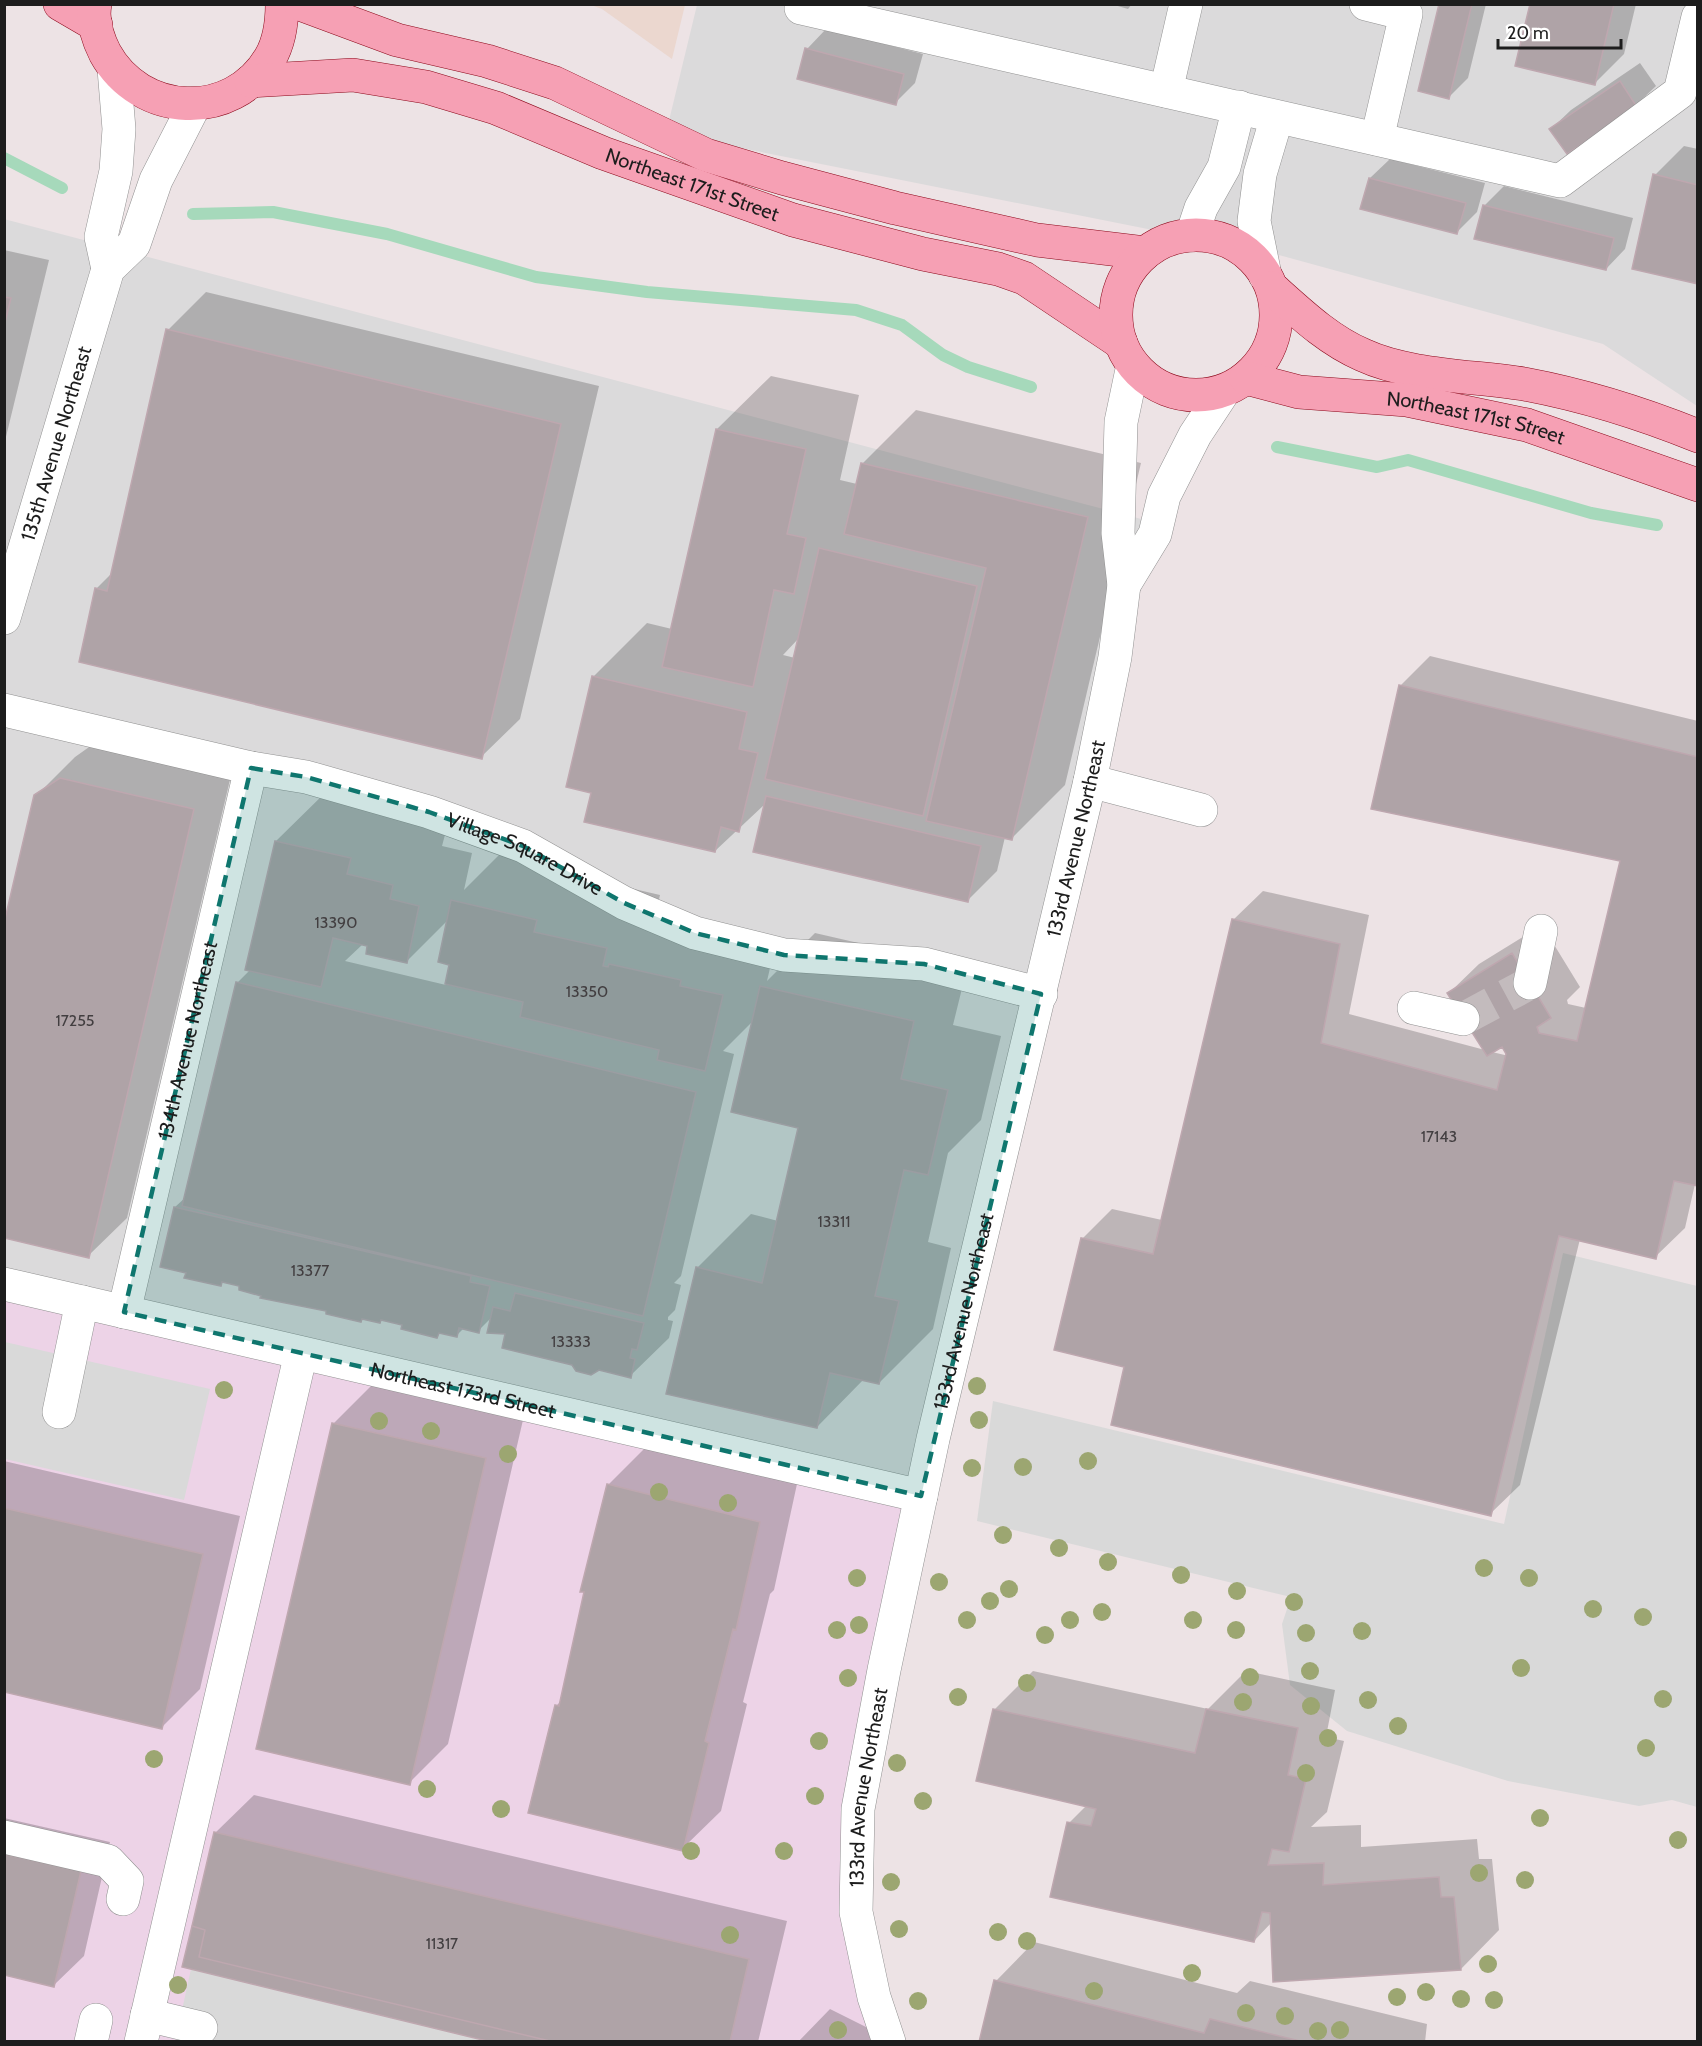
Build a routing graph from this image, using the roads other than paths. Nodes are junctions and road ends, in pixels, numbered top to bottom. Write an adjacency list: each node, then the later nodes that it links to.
1 (60, 4): 7 (main road)
2 (282, 4): 10 (main road)
3 (300, 4): 18 (main road, Northeast 171st Street)
4 (802, 4): 12 (street)
5 (1186, 4): 12 (street)
6 (1366, 4): 16 (street)
7 (95, 14): 9 (main road)
8 (1698, 17): 11 (street)
9 (114, 69): 13 (main road); 19 (street, 135th Avenue Northeast)
10 (251, 81): 13 (main road); 21 (main road, Northeast 171st Street)
11 (1690, 81): 16 (street)
12 (1166, 91): 14 (street)
13 (195, 104): 19 (street, 135th Avenue Northeast)
14 (1239, 107): 15 (street); 17 (street)
15 (1277, 117): 16 (street); 20 (street)
16 (1377, 139)
17 (1192, 235): 18 (main road); 20 (main road)
18 (1145, 253): 21 (main road)
19 (108, 269): 26 (street, 135th Avenue Northeast)
20 (1268, 282): 22 (main road); 23 (main road, Northeast 171st Street)
21 (1127, 354): 22 (main road); 25 (street, 133rd Avenue Northeast)
22 (1235, 384): 24 (main road, Northeast 171st Street); 25 (street, 133rd Avenue Northeast)
23 (1698, 436)
24 (1698, 485)
25 (1124, 585): 29 (street, 133rd Avenue Northeast)
26 (4, 618)
27 (4, 710): 28 (street, Village Square Drive)
28 (252, 768): 33 (street, Village Square Drive); 38 (street, 134th Avenue Northeast)
29 (1090, 781): 30 (street); 33 (street, 133rd Avenue Northeast)
30 (1202, 810)
31 (1541, 931): 32 (street)
32 (1530, 983)
33 (1041, 994): 41 (street, 133rd Avenue Northeast)
34 (1414, 1008): 35 (street)
35 (1463, 1019)
36 (4, 1284): 37 (street, Northeast 173rd Street)
37 (82, 1302): 38 (street, Northeast 173rd Street); 40 (street)
38 (124, 1312): 39 (street, Northeast 173rd Street)
39 (301, 1353): 41 (street, Northeast 173rd Street); 44 (street)
40 (59, 1412)
41 (921, 1496): 46 (street, 133rd Avenue Northeast)
42 (4, 1837): 43 (street)
43 (123, 1899)
44 (144, 2028): 45 (street)
45 (201, 2028)
46 (889, 2042)

